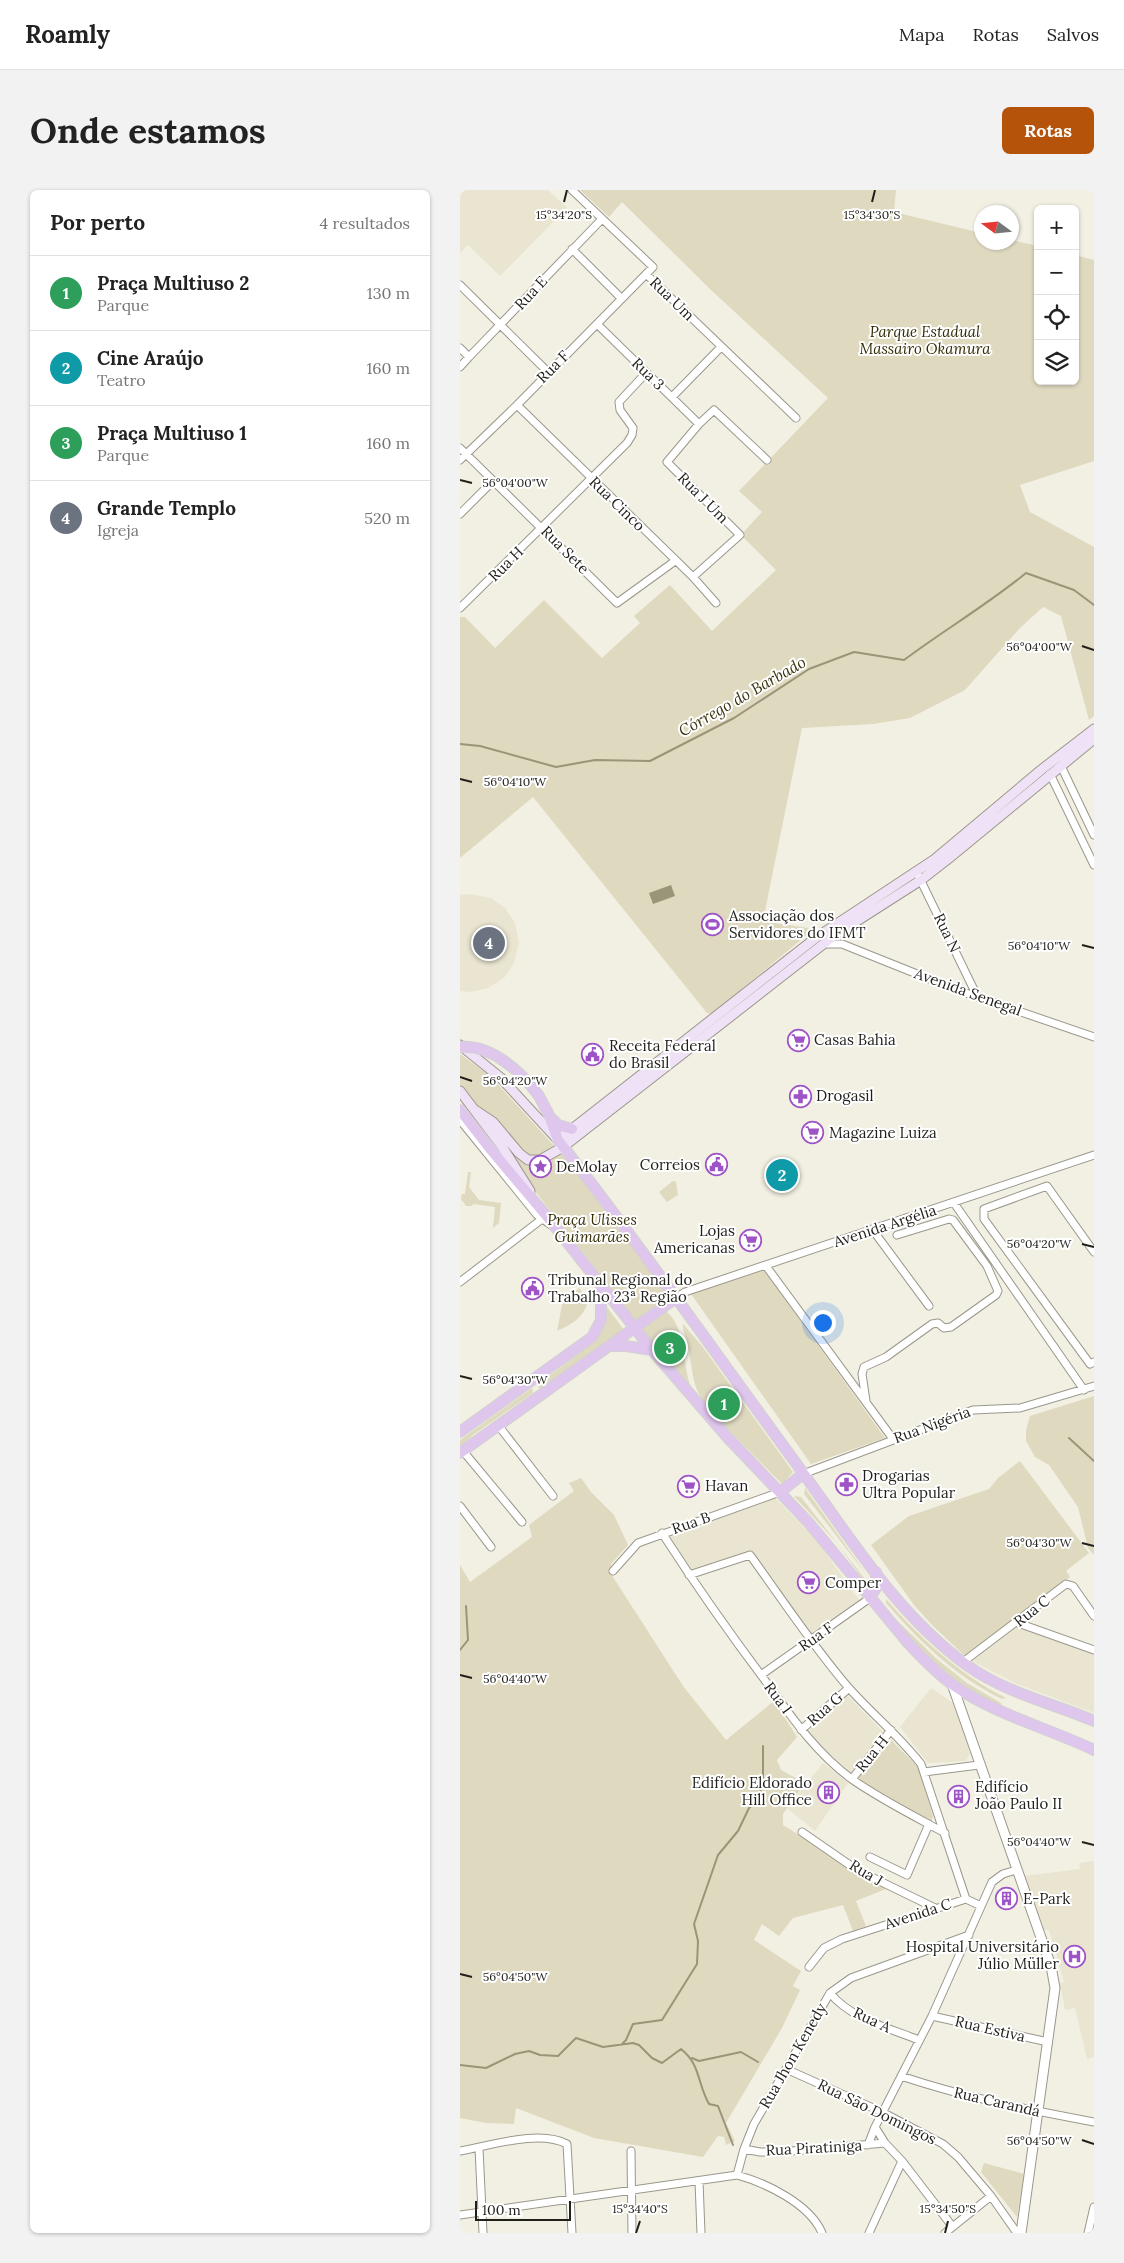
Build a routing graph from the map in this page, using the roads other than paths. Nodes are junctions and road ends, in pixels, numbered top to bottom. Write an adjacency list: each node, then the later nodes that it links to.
1 (572, 190): 2 (street, Rua Um)
2 (602, 219): 3 (street, Rua E); 4 (street, Rua Um)
3 (572, 249): 6 (street); 8 (street, Rua E)
4 (646, 274): 6 (street, Rua F); 9 (street, Rua Um)
5 (460, 285): 8 (street)
6 (621, 298): 7 (street, Rua F)
7 (597, 324): 13 (street, Rua F); 14 (street, Rua 3)
8 (502, 325): 11 (street, Rua E); 13 (street)
9 (721, 347): 15 (street); 17 (street, Rua Um)
10 (460, 348): 11 (street)
11 (469, 357): 12 (street, Rua E)
12 (460, 367)
13 (548, 372): 16 (street, Rua F)
14 (646, 373): 15 (street, Rua 3); 23 (street, Rua H)
15 (672, 397): 18 (street, Rua 3)
16 (517, 406): 20 (street, Rua F); 23 (street, Rua Cinco)
17 (796, 418)
18 (698, 424): 22 (street); 28 (street, Rua J Um)
19 (460, 448): 20 (street, Rua Sete)
20 (466, 454): 21 (street, Rua F); 24 (street, Rua Sete)
21 (460, 460)
22 (767, 460)
23 (591, 479): 26 (street, Rua H); 27 (street, Rua Cinco)
24 (493, 481): 25 (street); 26 (street, Rua Sete)
25 (460, 514)
26 (543, 528): 27 (street, Rua Sete); 30 (street, Rua H)
27 (675, 561): 28 (street, Rua Cinco)
28 (693, 577): 29 (street, Rua Cinco)
29 (716, 603)
30 (460, 609)
31 (1093, 733): 32 (main road); 36 (main road)
32 (1061, 766): 33 (main road); 34 (street)
33 (1050, 774): 35 (street); 36 (main road)
34 (1094, 835)
35 (1094, 865)
36 (918, 876): 37 (main road); 38 (main road); 41 (street, Rua N)
37 (832, 926): 38 (street); 51 (main road)
38 (835, 935): 39 (main road); 40 (street)
39 (824, 944): 40 (street, Avenida Senegal); 52 (main road)
40 (842, 944): 42 (street, Avenida Senegal)
41 (970, 981): 42 (street); 43 (street, Rua N)
42 (957, 990): 43 (street, Avenida Senegal)
43 (977, 996): 44 (street, Avenida Senegal)
44 (1094, 1037)
45 (460, 1046): 49 (main road, bridge); 52 (main road)
46 (460, 1091): 48 (main road)
47 (460, 1110): 53 (main road)
48 (475, 1110): 52 (main road); 57 (main road)
49 (549, 1116): 51 (main road); 52 (main road)
50 (460, 1120): 55 (street)
51 (572, 1129): 52 (main road)
52 (560, 1143): 64 (main road)
53 (487, 1145): 55 (main road); 57 (main road)
54 (1094, 1154): 56 (street, Avenida Argélia)
55 (525, 1201): 57 (street)
56 (954, 1203): 58 (street, Avenida Argélia); 72 (street)
57 (543, 1216): 62 (street); 63 (main road)
58 (872, 1229): 61 (street, Avenida Argélia); 65 (street)
59 (897, 1235): 74 (street)
60 (1094, 1252): 69 (street)
61 (766, 1266): 64 (street, Avenida Argélia); 74 (street)
62 (460, 1282)
63 (602, 1286): 66 (main road); 70 (main road)
64 (676, 1298): 66 (main road); 80 (main road)
65 (929, 1306)
66 (634, 1329): 67 (main road); 68 (main road)
67 (610, 1346): 68 (main road); 73 (main road)
68 (652, 1350): 81 (main road)
69 (1094, 1362)
70 (532, 1382): 73 (main road); 76 (main road)
71 (1094, 1386): 72 (street, Rua Nigéria)
72 (1084, 1390): 77 (street, Rua Nigéria)
73 (543, 1395): 75 (main road)
74 (866, 1402): 77 (street)
75 (497, 1426): 78 (main road); 79 (street); 82 (street)
76 (460, 1432)
77 (893, 1439): 80 (street, Rua Nigéria)
78 (462, 1452): 84 (street)
79 (531, 1474)
80 (803, 1474): 81 (main road); 88 (main road)
81 (780, 1492): 85 (street, Rua B); 90 (main road)
82 (553, 1496)
83 (460, 1506): 86 (street)
84 (522, 1522)
85 (662, 1533): 87 (street, Rua B); 89 (street, Rua I)
86 (491, 1548)
87 (613, 1571)
88 (876, 1572): 90 (main road); 95 (main road)
89 (689, 1574): 93 (street, Avenida C); 96 (street, Rua I)
90 (870, 1598): 93 (street, Rua F); 97 (main road)
91 (1094, 1616): 92 (street, Rua C)
92 (1018, 1622): 94 (street); 95 (street, Rua C)
93 (812, 1640): 96 (street, Rua F); 98 (street, Avenida C)
94 (1094, 1650)
95 (963, 1662): 99 (main road)
96 (760, 1675): 100 (street, Rua I)
97 (952, 1684): 102 (main road); 103 (street)
98 (849, 1688): 100 (street, Rua G); 101 (street, Avenida C)
99 (1094, 1721)
100 (801, 1730): 105 (street, Rua I)
101 (891, 1730): 104 (street, Avenida C); 105 (street, Rua H)
102 (1094, 1750)
103 (979, 1765): 104 (street); 111 (street)
104 (924, 1772): 106 (street, Avenida C)
105 (852, 1779): 107 (street, Rua I)
106 (939, 1814): 107 (street); 109 (street, Avenida C)
107 (929, 1824): 109 (street, Rua I); 110 (street)
108 (802, 1832): 114 (street, Rua J)
109 (945, 1833): 112 (street, Avenida C)
110 (870, 1857)
111 (1016, 1870): 113 (street); 120 (street)
112 (966, 1899): 113 (street); 114 (street, Avenida C)
113 (981, 1906): 115 (street)
114 (935, 1908): 116 (street, Avenida C)
115 (969, 1935): 117 (street, Rua Jhon Kenedy); 118 (street)
116 (809, 1968)
117 (830, 1993): 119 (street, Rua A); 121 (street, Rua Jhon Kenedy)
118 (932, 2016): 119 (street); 120 (street, Rua Estiva)
119 (919, 2040): 122 (street)
120 (1048, 2042): 124 (street)
121 (786, 2068): 123 (street, Rua São Domingos); 130 (street, Rua Jhon Kenedy)
122 (901, 2076): 123 (street); 124 (street, Rua Carandá)
123 (882, 2112): 126 (street); 137 (street, Rua São Domingos)
124 (1039, 2112): 125 (street, Rua Carandá); 151 (street)
125 (1094, 2122)
126 (874, 2127): 127 (street); 128 (street)
127 (885, 2143): 128 (street, Rua Piratiniga); 133 (street)
128 (868, 2145): 130 (street, Rua Piratiniga)
129 (479, 2148): 131 (street); 138 (street); 140 (street)
130 (744, 2149): 134 (street, Rua Jhon Kenedy)
131 (460, 2151)
132 (631, 2151): 136 (street)
133 (902, 2161): 142 (street); 148 (street)
134 (737, 2176): 135 (street); 147 (street)
135 (698, 2181): 136 (street); 146 (street)
136 (631, 2190): 138 (street); 145 (street)
137 (991, 2196): 142 (street); 150 (street, Rua São Domingos)
138 (570, 2200): 140 (street); 144 (street)
139 (1094, 2207): 152 (street)
140 (482, 2212): 141 (street); 143 (street)
141 (460, 2215)
142 (952, 2226): 149 (street)
143 (483, 2233)
144 (572, 2233)
145 (632, 2233)
146 (701, 2233)
147 (822, 2233)
148 (869, 2233)
149 (945, 2233)
150 (1016, 2233)
151 (1021, 2233)
152 (1088, 2233)

